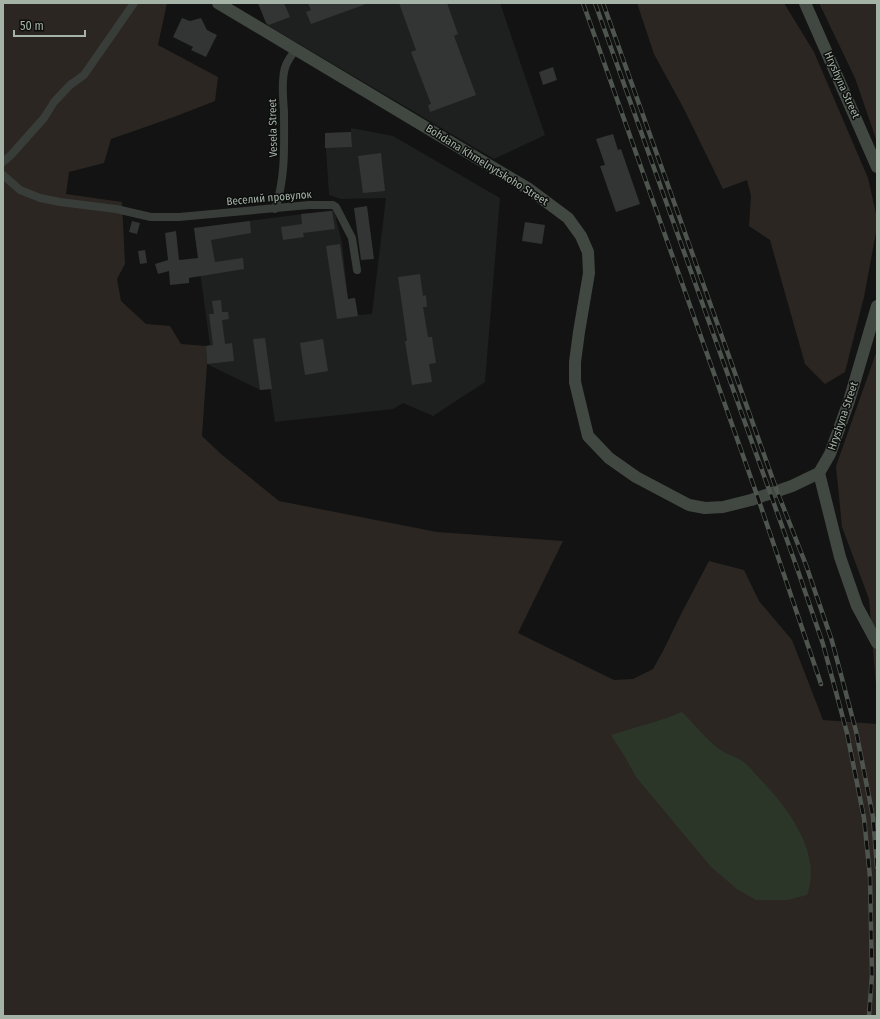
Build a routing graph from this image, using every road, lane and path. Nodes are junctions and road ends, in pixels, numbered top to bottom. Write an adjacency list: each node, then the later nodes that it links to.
1 (134, 3): 5 (street)
2 (218, 3): 4 (street, Bohdana Khmelnytskoho Street)
3 (805, 3): 6 (street, Hryshyna Street)
4 (295, 50): 8 (street, Vesela Street); 11 (street, Bohdana Khmelnytskoho Street)
5 (3, 162)
6 (877, 167)
7 (3, 175): 8 (street, Веселий провулок)
8 (275, 209): 9 (street, Веселий провулок)
9 (357, 270)
10 (877, 306): 11 (street, Hryshyna Street)
11 (819, 473): 12 (street)
12 (877, 644)

